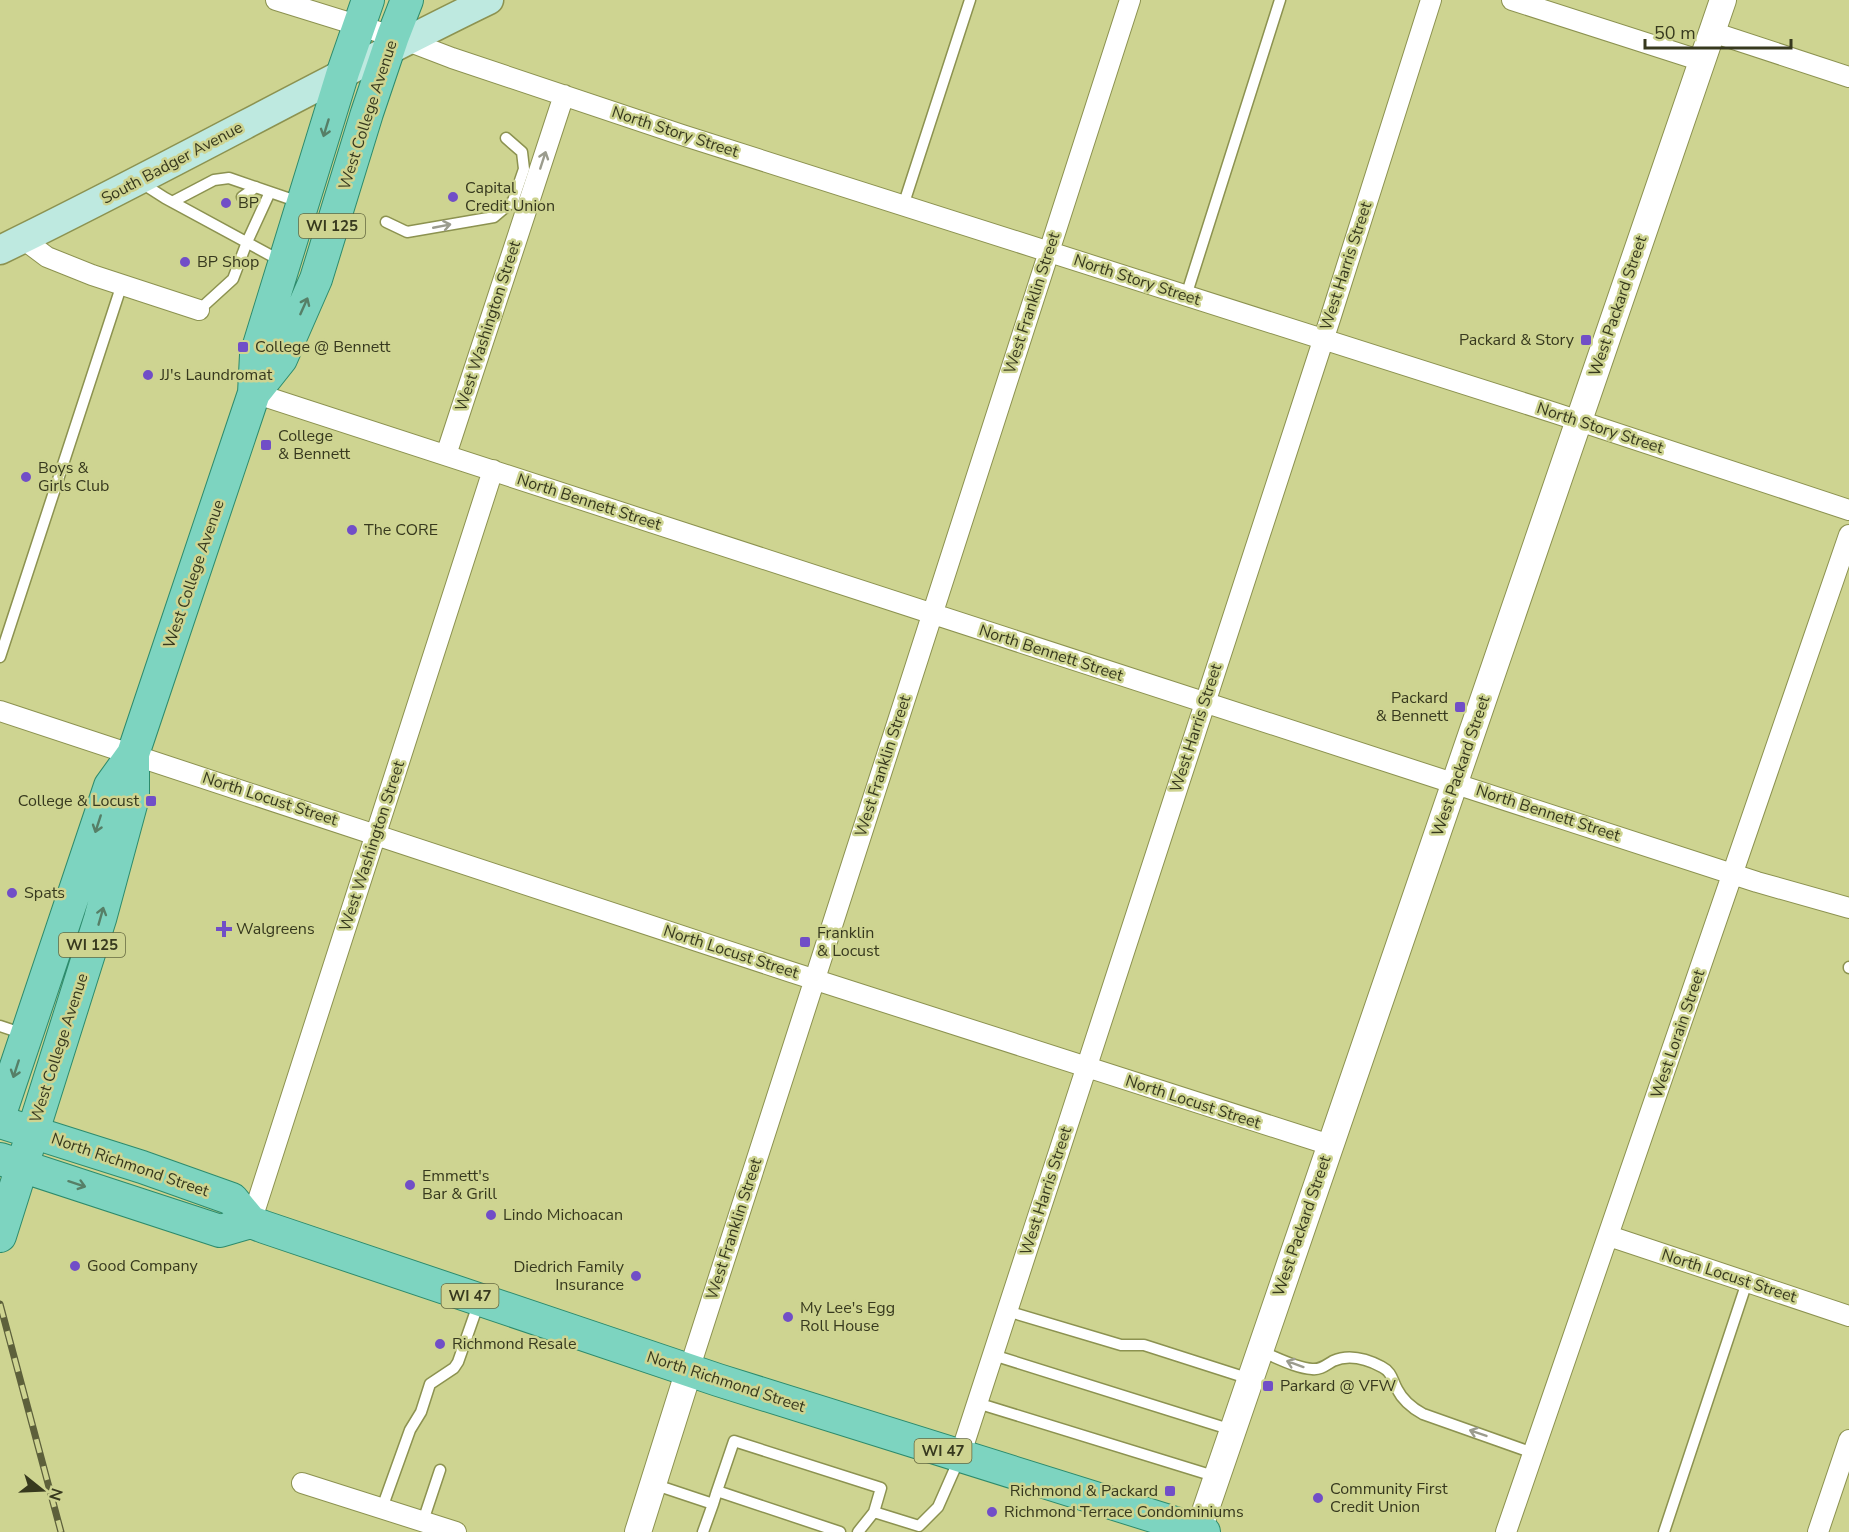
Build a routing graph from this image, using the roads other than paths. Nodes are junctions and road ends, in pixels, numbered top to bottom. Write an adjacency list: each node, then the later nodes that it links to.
1 (276, 0): 10 (street, North Story Street)
2 (407, 0): 12 (main road, West College Avenue / WI 125)
3 (489, 0): 12 (main road, South Badger Avenue)
4 (970, 0): 24 (lane)
5 (1130, 0): 30 (street, West Franklin Street)
6 (1280, 0): 33 (lane)
7 (1431, 0): 35 (street, West Harris Street)
8 (1512, 0): 13 (street)
9 (1723, 0): 11 (street, West Packard Street)
10 (364, 13): 12 (street, North Story Street); 14 (main road, West College Avenue / WI 125)
11 (1712, 32): 13 (street, West Packard Street); 15 (street)
12 (396, 42): 14 (main road, South Badger Avenue); 16 (street, North Story Street); 36 (main road, West College Avenue / WI 125, one-way to 12)
13 (1701, 61): 37 (street, West Packard Street)
14 (343, 72): 18 (main road, South Badger Avenue); 23 (main road, West College Avenue / WI 125, one-way to 23)
15 (1849, 77)
16 (564, 95): 24 (street, North Story Street); 38 (street, West Washington Street, one-way to 16)
17 (506, 138): 27 (lane, one-way to 17)
18 (139, 181): 22 (lane); 29 (main road, South Badger Avenue)
19 (256, 187): 20 (lane); 21 (lane); 22 (lane)
20 (270, 192): 23 (lane); 28 (lane)
21 (242, 197)
22 (172, 202): 26 (lane)
23 (302, 203): 31 (main road, West College Avenue / WI 125)
24 (903, 206): 30 (street, North Story Street)
25 (217, 214): 26 (lane)
26 (207, 221): 28 (lane)
27 (386, 222)
28 (247, 242): 31 (lane); 34 (lane)
29 (11, 245): 32 (street)
30 (1048, 252): 33 (street, North Story Street); 42 (street, West Franklin Street)
31 (284, 262): 36 (main road, West College Avenue / WI 125)
32 (122, 284): 34 (street); 43 (lane)
33 (1186, 296): 35 (street, North Story Street)
34 (199, 310)
35 (1322, 339): 37 (street, North Story Street); 44 (street, West Harris Street)
36 (254, 393): 38 (street, North Bennett Street); 46 (main road, West College Avenue / WI 125)
37 (1578, 421): 40 (street, North Story Street); 47 (street, West Packard Street)
38 (446, 455): 39 (street, North Bennett Street)
39 (493, 470): 42 (street, North Bennett Street); 48 (street, West Washington Street)
40 (1849, 510)
41 (1849, 535): 49 (street, West Lorain Street)
42 (932, 614): 44 (street, North Bennett Street); 51 (street, West Franklin Street)
43 (0, 657)
44 (1204, 703): 47 (street, North Bennett Street); 53 (street, West Harris Street)
45 (0, 711): 46 (street, North Locust Street)
46 (133, 754): 48 (street, North Locust Street); 52 (main road, West College Avenue / WI 125, one-way to 52); 56 (main road, West College Avenue / WI 125, one-way to 46)
47 (1455, 783): 49 (street, North Bennett Street); 57 (street, West Packard Street)
48 (376, 834): 51 (street, North Locust Street); 59 (street, West Washington Street)
49 (1732, 873): 50 (street, North Bennett Street); 61 (street, West Lorain Street)
50 (1849, 908)
51 (814, 979): 53 (street, North Locust Street); 68 (street, West Franklin Street)
52 (14, 1031): 54 (main road, West College Avenue / WI 125, one-way to 54)
53 (1085, 1068): 57 (street, North Locust Street); 64 (street, West Harris Street)
54 (0, 1114)
55 (0, 1122): 56 (main road, North Richmond Street)
56 (32, 1132): 58 (main road, West College Avenue / WI 125); 59 (main road, North Richmond Street)
57 (1330, 1145): 66 (street, West Packard Street)
58 (11, 1162): 59 (main road, North Richmond Street, one-way to 59); 60 (main road, West College Avenue)
59 (250, 1222): 63 (main road, North Richmond Street / WI 47)
60 (0, 1236)
61 (1609, 1236): 62 (street, North Locust Street); 73 (street, West Lorain Street)
62 (1747, 1282): 65 (street, North Locust Street); 91 (lane)
63 (480, 1300): 68 (main road, North Richmond Street / WI 47); 81 (lane)
64 (1007, 1311): 67 (street, West Harris Street); 69 (lane)
65 (1849, 1316)
66 (1260, 1351): 69 (street, West Packard Street); 73 (lane, one-way to 66)
67 (993, 1355): 70 (street, West Harris Street); 71 (lane)
68 (688, 1370): 74 (main road, North Richmond Street / WI 47); 78 (street, West Franklin Street)
69 (1250, 1380): 71 (street, West Packard Street)
70 (977, 1403): 74 (street, West Harris Street); 76 (lane)
71 (1233, 1430): 76 (street, West Packard Street)
72 (1849, 1440): 92 (street)
73 (1533, 1453): 90 (street, West Lorain Street)
74 (960, 1456): 82 (lane); 84 (main road, North Richmond Street / WI 47)
75 (440, 1470): 83 (lane)
76 (1217, 1477): 84 (street, West Packard Street)
77 (302, 1483): 81 (street)
78 (653, 1484): 80 (lane); 86 (street, West Franklin Street)
79 (717, 1491): 80 (lane); 82 (lane); 88 (lane)
80 (713, 1504): 87 (lane)
81 (382, 1508): 83 (street)
82 (874, 1512): 89 (lane)
83 (423, 1521): 85 (street)
84 (1200, 1531)
85 (456, 1532)
86 (638, 1532)
87 (703, 1532)
88 (840, 1532)
89 (858, 1532)
90 (1506, 1532)
91 (1664, 1532)
92 (1818, 1532)

